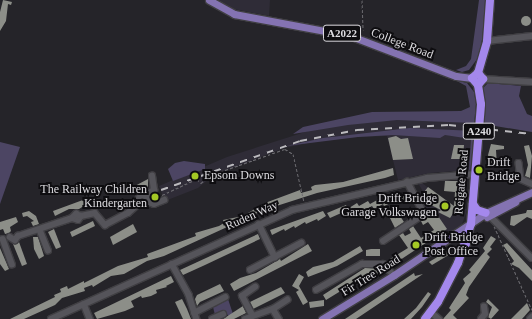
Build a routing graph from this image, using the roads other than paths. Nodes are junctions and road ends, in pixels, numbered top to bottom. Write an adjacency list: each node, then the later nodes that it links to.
1 (209, 0): 5 (main road, College Road / A2022)
2 (490, 0): 4 (highway, Reigate Road / A240)
3 (532, 36): 4 (street)
4 (487, 41): 5 (highway, Reigate Road / A240)
5 (478, 79): 6 (street); 8 (highway, Reigate Road / A240)
6 (532, 82)
7 (519, 163): 11 (street)
8 (475, 174): 10 (street, Ruden Way); 18 (highway, Reigate Road / A240)
9 (152, 176): 14 (street)
10 (406, 182): 20 (street, Ruden Way); 25 (street)
11 (532, 184)
12 (532, 192): 19 (main road, Fir Tree Road)
13 (532, 195): 19 (main road, Fir Tree Road)
14 (145, 196): 16 (street); 17 (street)
15 (164, 200): 16 (street)
16 (148, 202): 17 (street)
17 (138, 204): 22 (street)
18 (473, 204): 19 (highway); 21 (highway, Reigate Road / A240)
19 (489, 216): 21 (main road, Fir Tree Road); 30 (street)
20 (259, 224): 29 (street); 32 (street, Ruden Way)
21 (471, 224): 23 (main road, Fir Tree Road); 27 (highway, Reigate Road / A240)
22 (40, 230): 24 (street); 28 (street)
23 (455, 235): 27 (highway); 34 (main road, Fir Tree Road)
24 (1, 240): 31 (street)
25 (383, 241)
26 (301, 243): 29 (street)
27 (466, 244): 42 (highway, Reigate Road / A240)
28 (48, 250)
29 (275, 256): 33 (street)
30 (532, 258)
31 (12, 264)
32 (172, 264): 39 (street, Ruden Way); 43 (street)
33 (250, 270)
34 (394, 275): 36 (street); 52 (main road, Fir Tree Road)
35 (255, 287): 45 (street)
36 (316, 290)
37 (225, 297): 43 (street)
38 (287, 300): 41 (street)
39 (84, 304): 46 (street, Ruden Way); 47 (street)
40 (484, 307): 55 (street)
41 (273, 309): 45 (street); 51 (street)
42 (431, 312): 53 (highway, Reigate Road / A240); 54 (street)
43 (194, 313): 48 (street)
44 (223, 314): 49 (street)
45 (252, 315): 50 (street)
46 (51, 319)
47 (90, 319)
48 (197, 319)
49 (212, 319)
50 (245, 319)
51 (279, 319)
52 (322, 319)
53 (425, 319)
54 (439, 319)
55 (481, 319)

